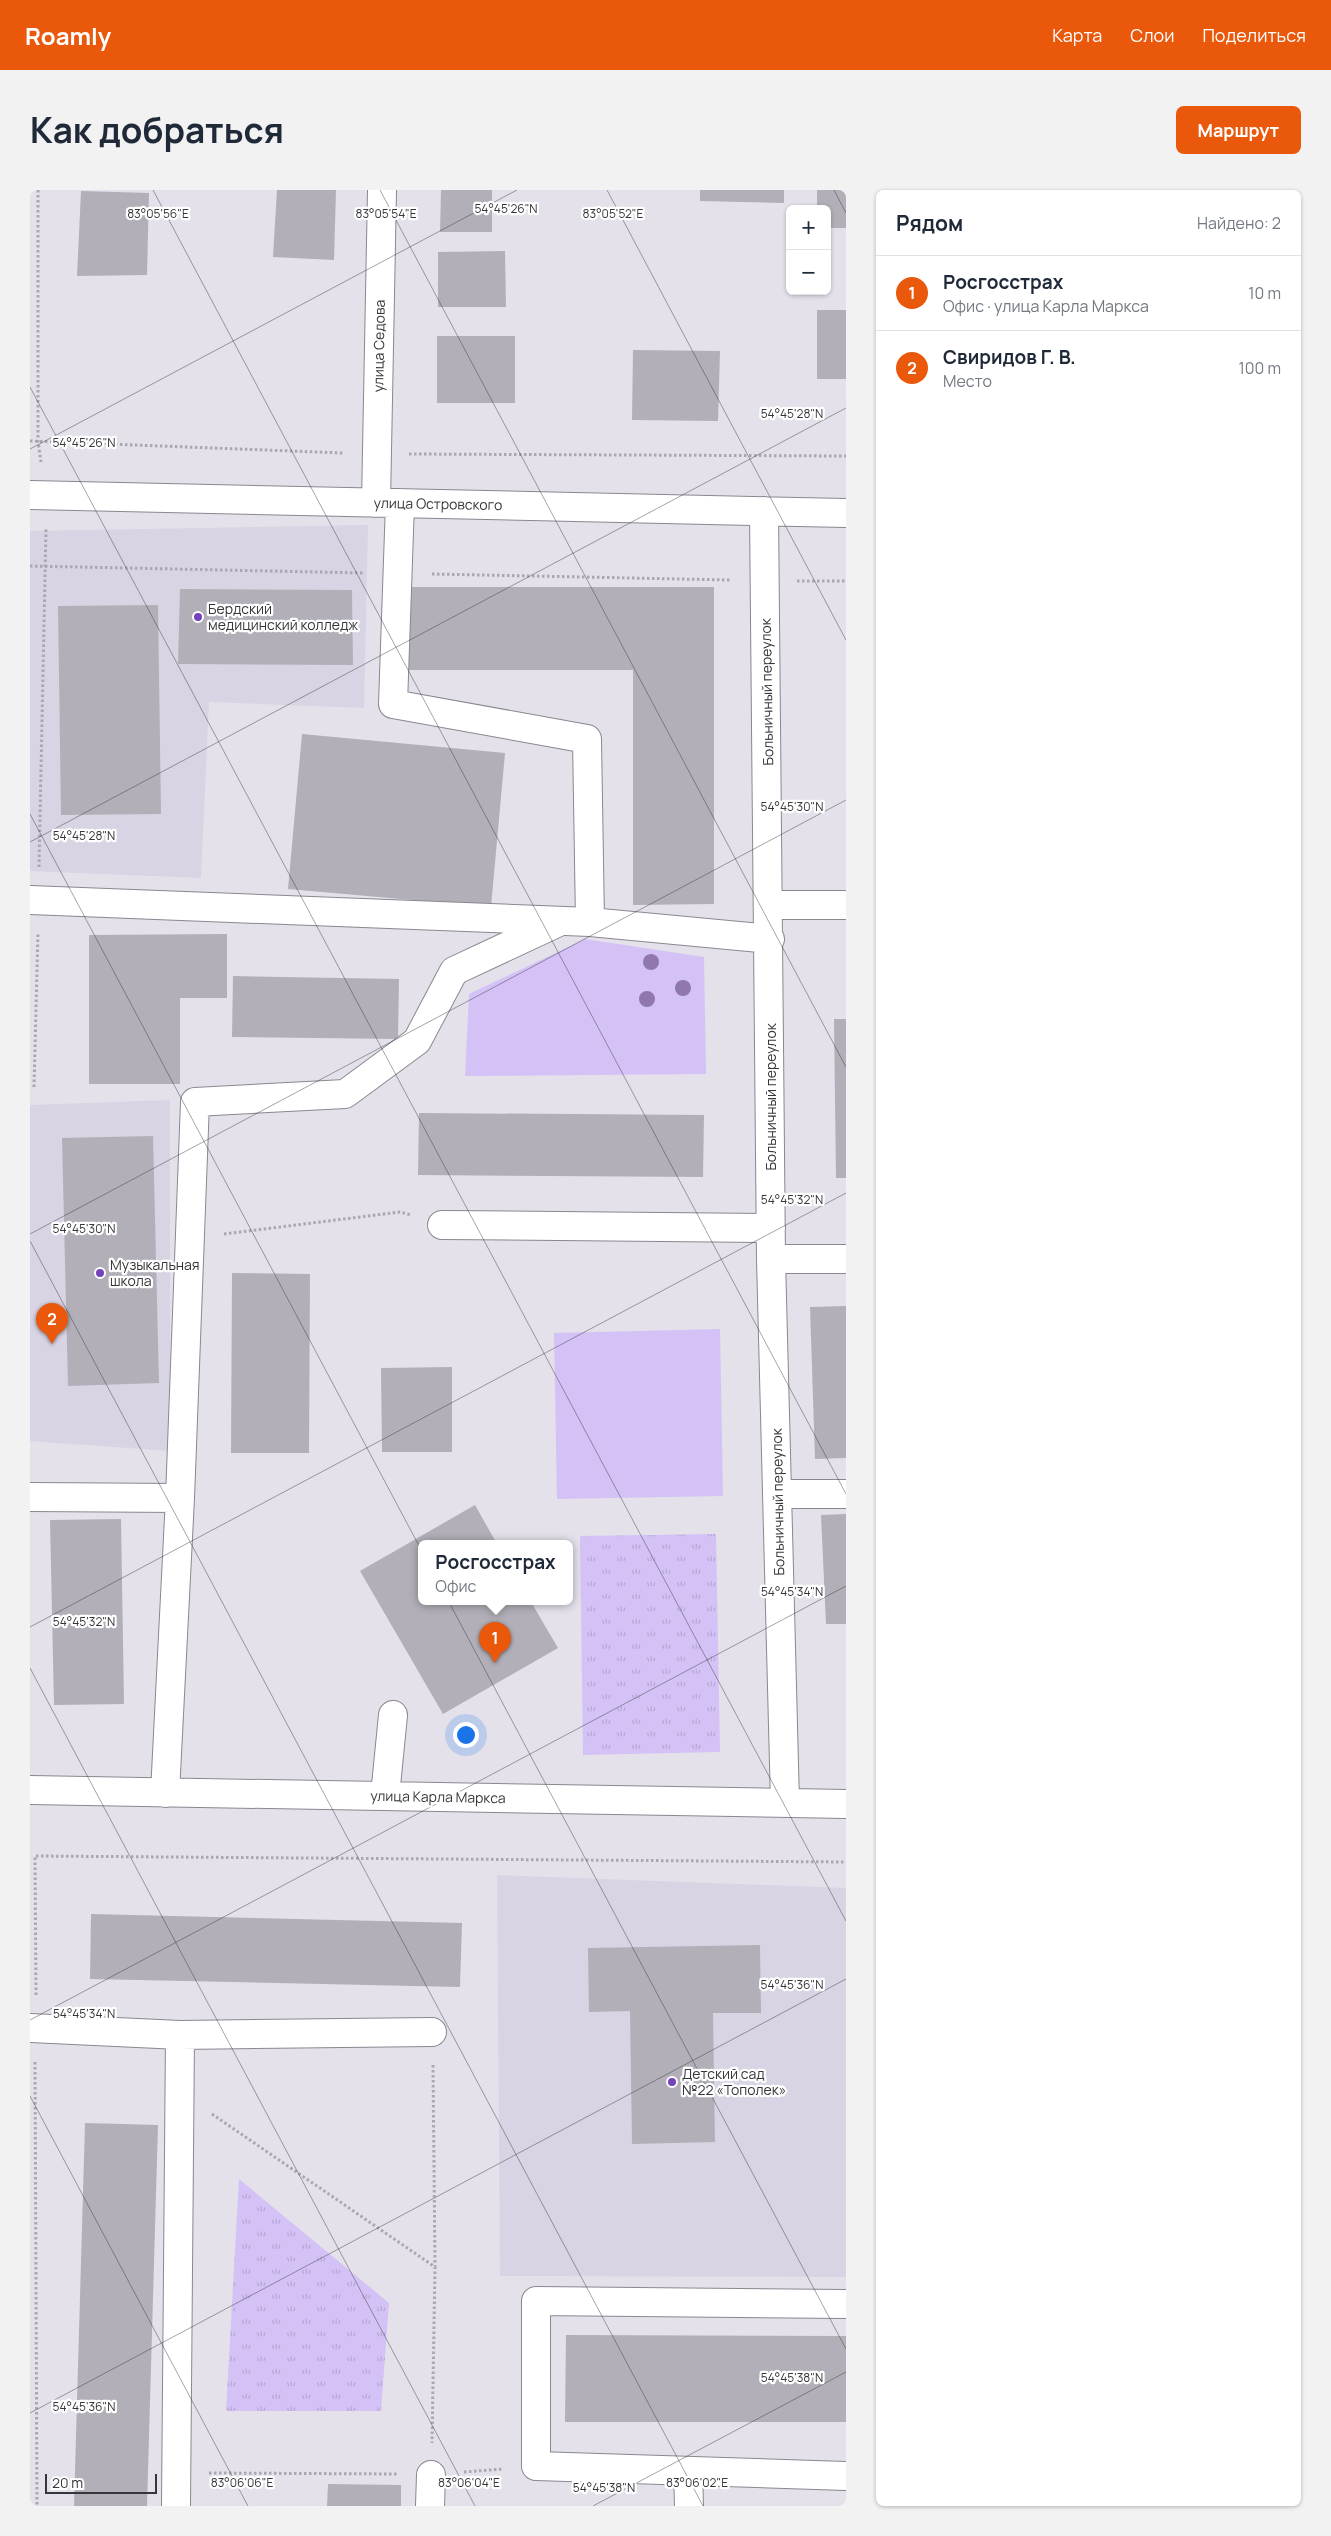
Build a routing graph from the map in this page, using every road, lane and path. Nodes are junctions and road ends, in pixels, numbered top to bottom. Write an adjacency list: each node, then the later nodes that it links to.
1 (38, 190): 4 (path)
2 (382, 190): 5 (street, улица Седова)
3 (30, 441): 4 (path)
4 (38, 442): 5 (path); 7 (path)
5 (377, 454): 6 (path); 8 (street, улица Седова)
6 (846, 456)
7 (38, 495): 8 (street, улица Островского); 12 (path)
8 (388, 503): 9 (street, улица Островского); 13 (street, улица Седова)
9 (764, 511): 10 (street, улица Островского); 14 (street, Больничный переулок)
10 (846, 513)
11 (30, 566): 12 (path)
12 (45, 566): 13 (path); 16 (path)
13 (396, 573): 14 (path); 20 (street, улица Седова)
14 (765, 581): 15 (path); 17 (street, Больничный переулок)
15 (846, 581)
16 (34, 900): 19 (street); 22 (path)
17 (770, 905): 18 (street); 21 (street, Больничный переулок)
18 (846, 905)
19 (561, 921): 20 (street); 25 (street)
20 (590, 922): 21 (street)
21 (770, 939): 24 (street, Больничный переулок)
22 (34, 1087)
23 (442, 1225): 24 (street); 25 (path)
24 (772, 1228): 26 (street, Больничный переулок)
25 (190, 1238): 31 (street)
26 (771, 1259): 27 (street); 28 (street, Больничный переулок)
27 (846, 1259)
28 (778, 1494): 29 (street); 36 (street, Больничный переулок)
29 (846, 1494)
30 (30, 1497): 31 (street)
31 (180, 1498): 34 (street)
32 (393, 1716): 35 (street)
33 (30, 1790): 34 (street, улица Карла Маркса)
34 (165, 1793): 35 (street, улица Карла Маркса)
35 (385, 1796): 36 (street, улица Карла Маркса)
36 (785, 1803): 37 (street, улица Карла Маркса)
37 (846, 1804)
38 (30, 2028): 40 (street)
39 (432, 2032): 40 (street); 44 (path)
40 (180, 2034): 43 (street)
41 (30, 2074): 42 (path)
42 (36, 2075)
43 (180, 2093): 44 (path); 48 (street)
44 (435, 2267): 49 (path)
45 (846, 2304): 46 (street)
46 (536, 2466): 47 (street); 49 (path)
47 (688, 2471): 50 (street); 53 (street)
48 (176, 2473): 49 (path); 51 (street)
49 (431, 2475): 52 (street)
50 (846, 2476)
51 (176, 2506)
52 (430, 2506)
53 (689, 2506)

